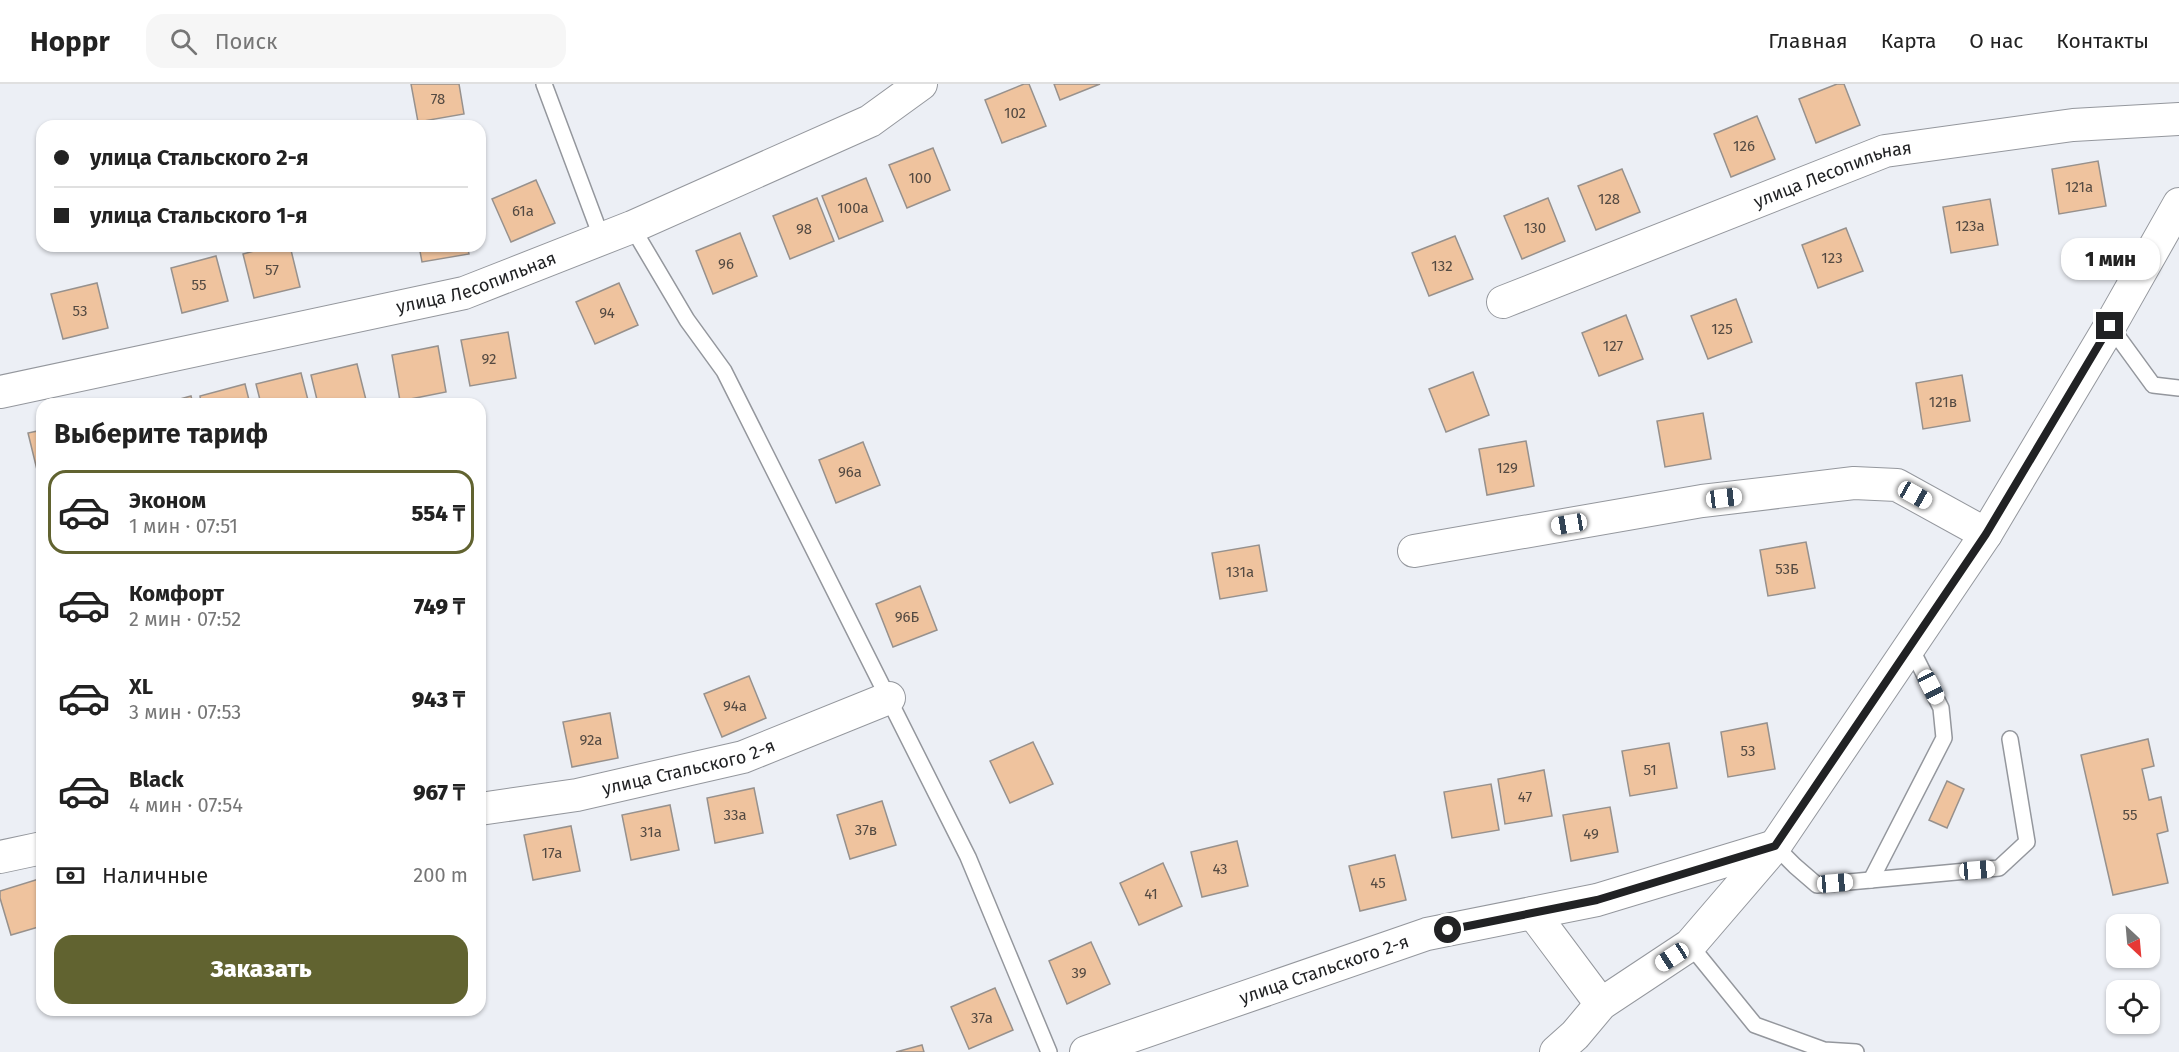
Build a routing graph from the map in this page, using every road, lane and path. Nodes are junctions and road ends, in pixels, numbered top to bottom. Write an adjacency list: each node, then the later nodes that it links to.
1 (544, 84): 6 (lane)
2 (921, 84): 5 (street, улица Лесопильная)
3 (2179, 119): 7 (street, улица Лесопильная)
4 (2179, 204): 8 (street)
5 (632, 227): 6 (street, улица Лесопильная); 14 (lane)
6 (602, 239): 10 (street, улица Лесопильная)
7 (1503, 302)
8 (2110, 326): 9 (lane); 11 (street)
9 (2179, 388)
10 (0, 392)
11 (1986, 534): 12 (street); 13 (street)
12 (1414, 551)
13 (1910, 646): 17 (street); 20 (lane)
14 (889, 698): 16 (street, улица Стальского 2-я); 24 (lane)
15 (2010, 739): 20 (lane)
16 (486, 808)
17 (1775, 846): 20 (lane); 21 (street, улица Стальского 2-я); 22 (street)
18 (36, 849): 19 (street)
19 (0, 857)
20 (1871, 880)
21 (1533, 913): 23 (street); 25 (street, улица Стальского 2-я)
22 (1690, 945): 23 (street); 27 (lane)
23 (1601, 1004): 26 (street)
24 (1049, 1052)
25 (1086, 1052)
26 (1556, 1052)
27 (1856, 1052)

